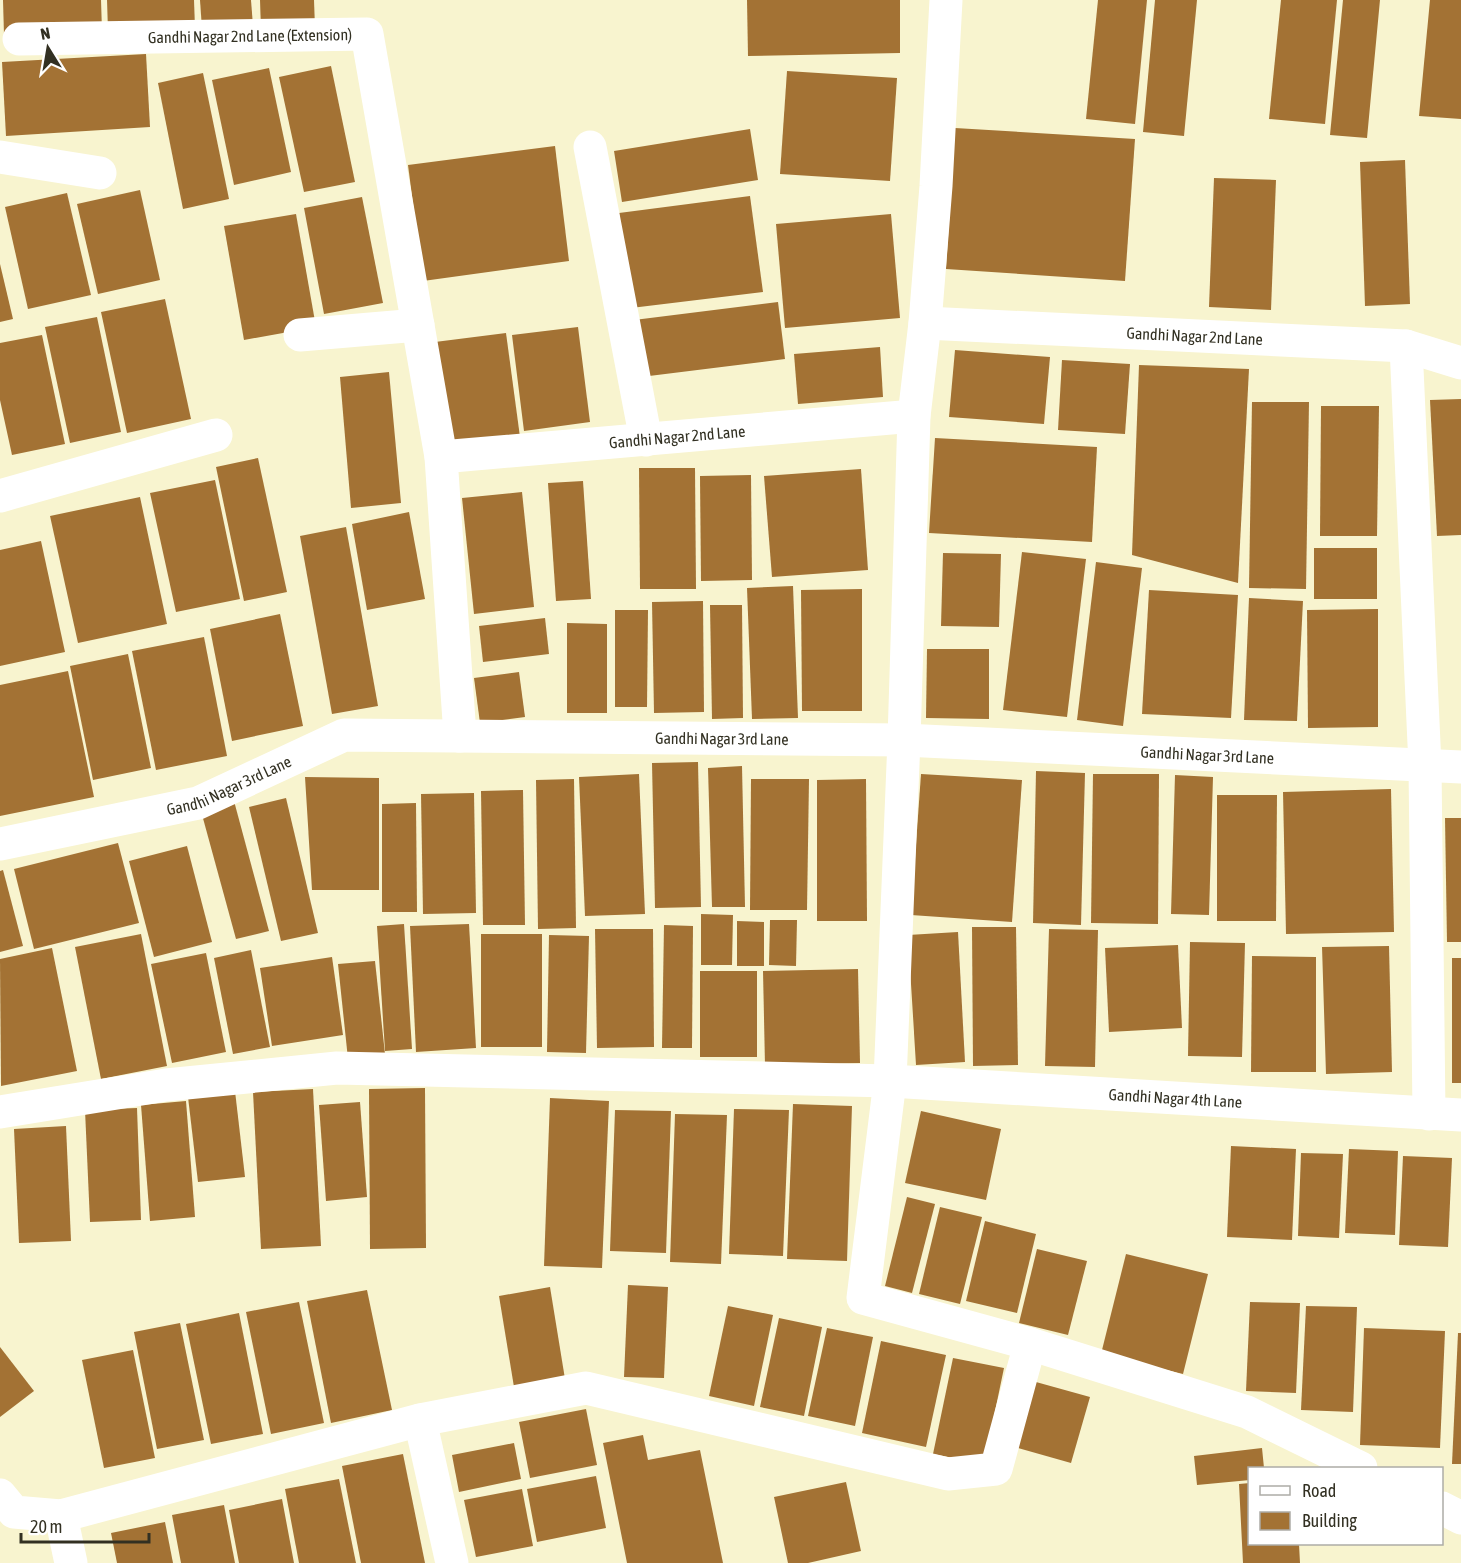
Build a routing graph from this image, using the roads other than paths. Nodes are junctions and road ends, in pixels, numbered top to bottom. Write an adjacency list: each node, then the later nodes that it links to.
1 (946, 0): 6 (street)
2 (19, 39): 7 (street, Gandhi Nagar 2nd Lane (Extension))
3 (591, 147): 13 (street)
4 (0, 157): 5 (street)
5 (100, 173)
6 (925, 323): 9 (street, Gandhi Nagar 2nd Lane); 11 (street)
7 (418, 325): 8 (street); 14 (street, Gandhi Nagar 2nd Lane (Extension))
8 (300, 335)
9 (1406, 346): 10 (street, Gandhi Nagar 2nd Lane); 18 (street)
10 (1461, 363)
11 (914, 416): 13 (street, Gandhi Nagar 2nd Lane); 17 (street)
12 (216, 435): 15 (street)
13 (646, 440): 14 (street, Gandhi Nagar 2nd Lane)
14 (441, 457): 16 (street, Gandhi Nagar 2nd Lane (Extension))
15 (0, 496)
16 (460, 736): 17 (street, Gandhi Nagar 3rd Lane); 20 (street, Gandhi Nagar 3rd Lane)
17 (904, 740): 18 (street, Gandhi Nagar 3rd Lane); 21 (street)
18 (1425, 766): 19 (street, Gandhi Nagar 3rd Lane); 23 (street)
19 (1461, 767)
20 (0, 844)
21 (890, 1081): 22 (street, Gandhi Nagar 4th Lane); 23 (street, Gandhi Nagar 4th Lane); 25 (street)
22 (0, 1113)
23 (1429, 1114): 24 (street, Gandhi Nagar 4th Lane)
24 (1461, 1115)
25 (1030, 1344): 26 (street); 27 (street)
26 (420, 1420): 30 (street); 33 (street)
27 (1359, 1467)
28 (0, 1495): 30 (street)
29 (1443, 1509): 31 (street)
30 (61, 1516): 32 (street)
31 (1461, 1518)
32 (71, 1563)
33 (452, 1563)

